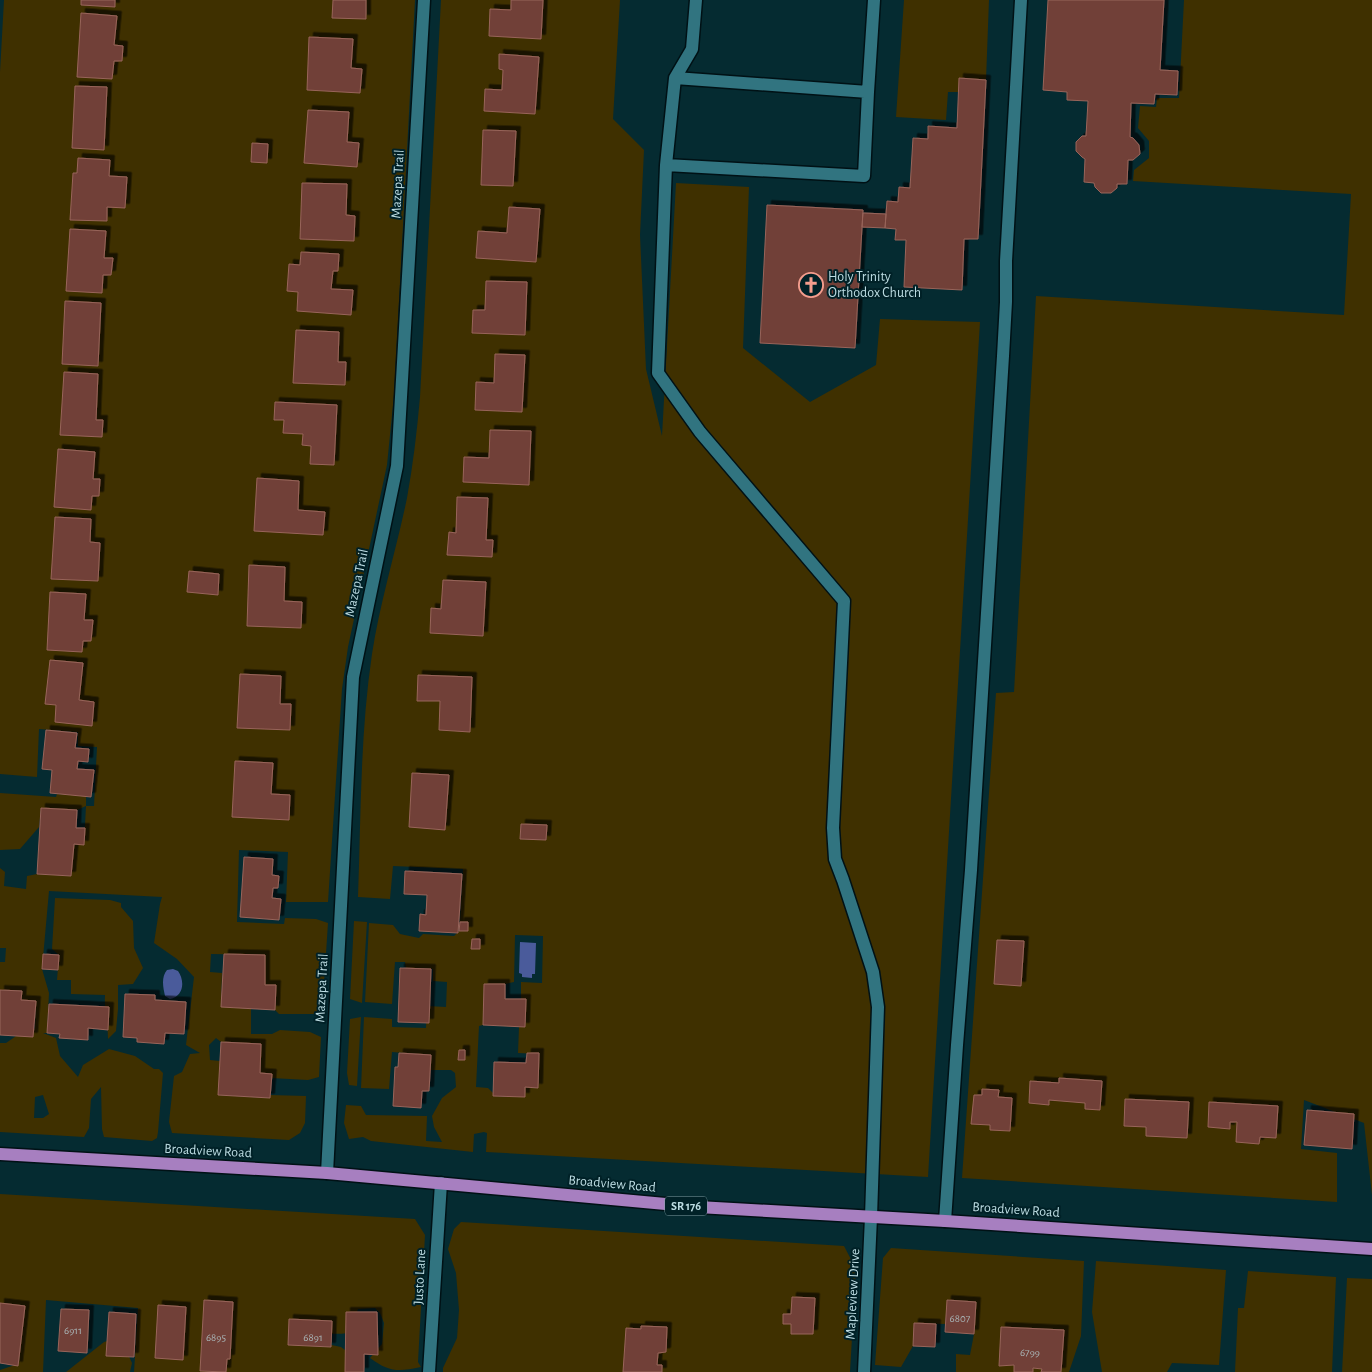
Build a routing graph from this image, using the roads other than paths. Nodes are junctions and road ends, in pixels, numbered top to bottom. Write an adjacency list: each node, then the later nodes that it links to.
1 (424, 0): 9 (street, Mazepa Trail)
2 (696, 0): 5 (street)
3 (874, 0): 6 (street)
4 (1021, 0): 12 (street)
5 (674, 78): 6 (street); 7 (street, Mapleview Drive)
6 (868, 92): 7 (street)
7 (666, 165): 11 (street, Mapleview Drive)
8 (0, 1154): 9 (main road, Broadview Road / SR 176)
9 (327, 1173): 10 (main road, Broadview Road / SR 176)
10 (441, 1183): 11 (main road, Broadview Road / SR 176); 14 (street, Justo Lane)
11 (871, 1217): 12 (main road, Broadview Road / SR 176); 15 (street, Mapleview Drive)
12 (945, 1221): 13 (main road, Broadview Road / SR 176)
13 (1372, 1249)
14 (429, 1372)
15 (864, 1372)

